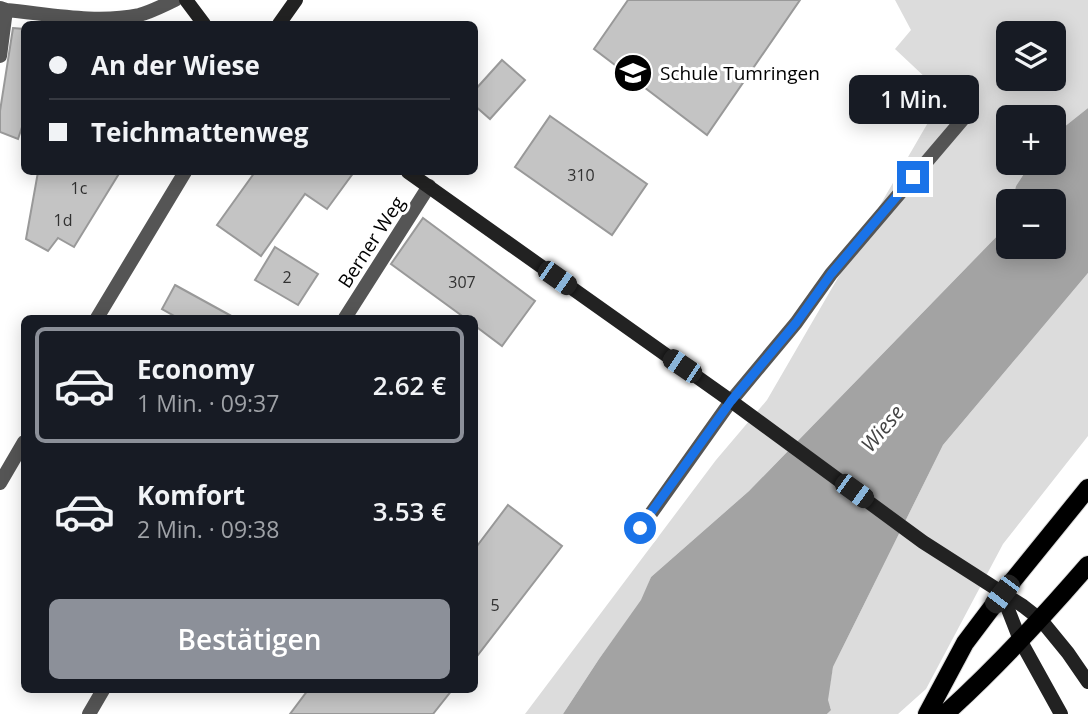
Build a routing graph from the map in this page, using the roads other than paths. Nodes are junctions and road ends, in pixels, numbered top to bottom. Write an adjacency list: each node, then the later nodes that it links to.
1 (175, 0): 4 (street)
2 (186, 0): 5 (street)
3 (296, 0): 6 (street)
4 (3, 9): 7 (street)
5 (202, 21)
6 (281, 21)
7 (0, 56)
8 (963, 119): 14 (street)
9 (183, 175): 12 (street)
10 (412, 175): 11 (street)
11 (429, 186): 13 (street, Berner Weg); 14 (street)
12 (99, 315)
13 (347, 315)
14 (731, 401): 18 (street); 20 (street)
15 (21, 447): 16 (street)
16 (0, 483)
17 (1088, 488): 20 (main road)
18 (640, 528)
19 (1088, 565): 21 (main road)
20 (1002, 594): 21 (street); 22 (street); 26 (main road)
21 (1041, 620): 22 (main road); 23 (street)
22 (1020, 640): 27 (main road); 28 (street)
23 (1088, 682)
24 (101, 693): 25 (street)
25 (89, 714)
26 (927, 714)
27 (945, 714)
28 (1061, 714)

